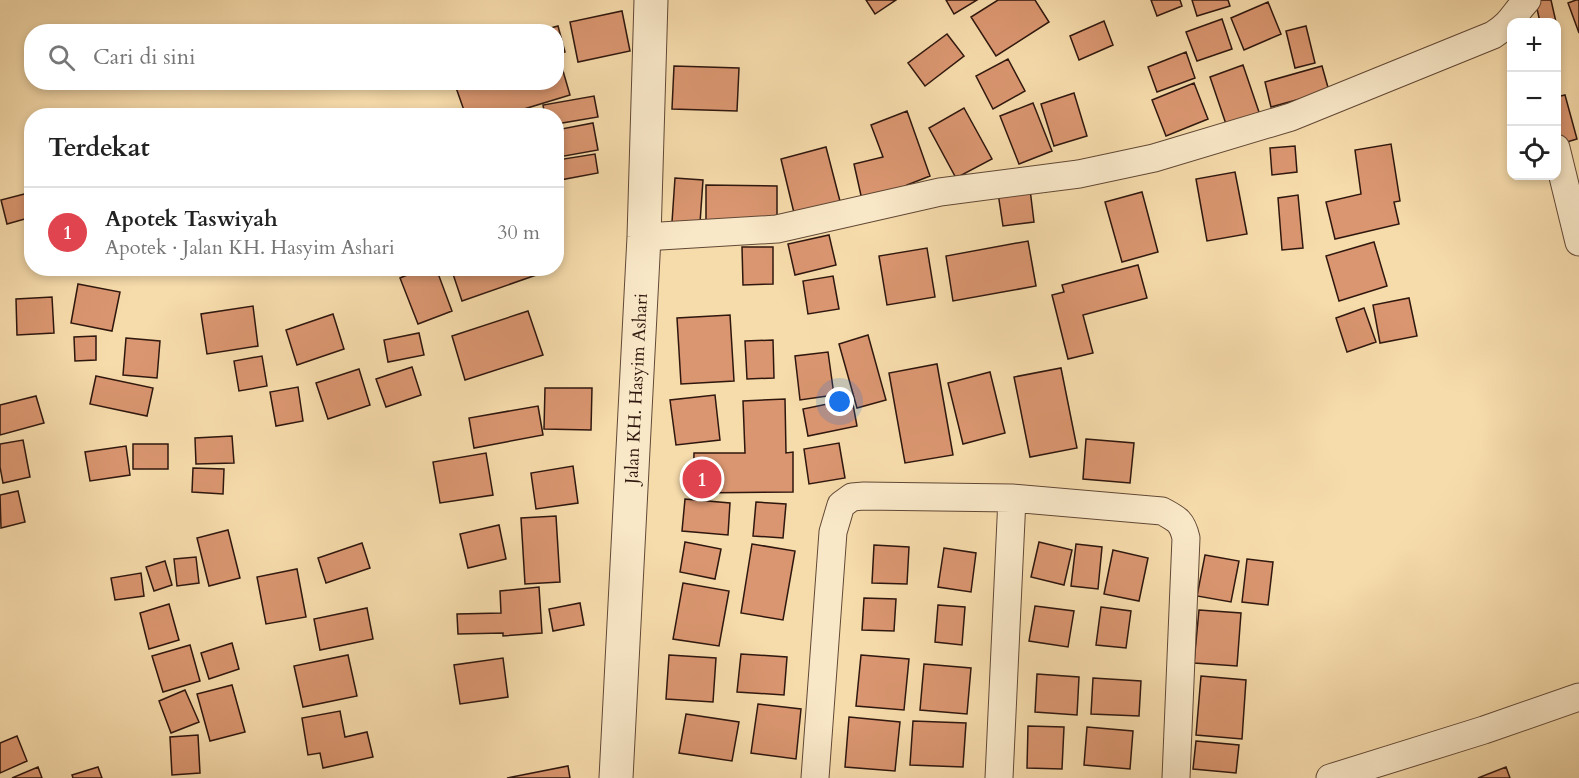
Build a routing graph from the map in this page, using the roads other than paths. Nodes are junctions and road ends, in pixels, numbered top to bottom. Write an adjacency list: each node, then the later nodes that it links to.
1 (651, 0): 4 (street, Jalan KH. Hasyim Ashari)
2 (1525, 9): 4 (street)
3 (1561, 165): 5 (street)
4 (644, 237): 8 (street, Jalan KH. Hasyim Ashari)
5 (1579, 242)
6 (1012, 498): 9 (street); 10 (street); 11 (street)
7 (1579, 697): 12 (street)
8 (616, 778)
9 (815, 778)
10 (999, 778)
11 (1176, 778)
12 (1330, 778)

